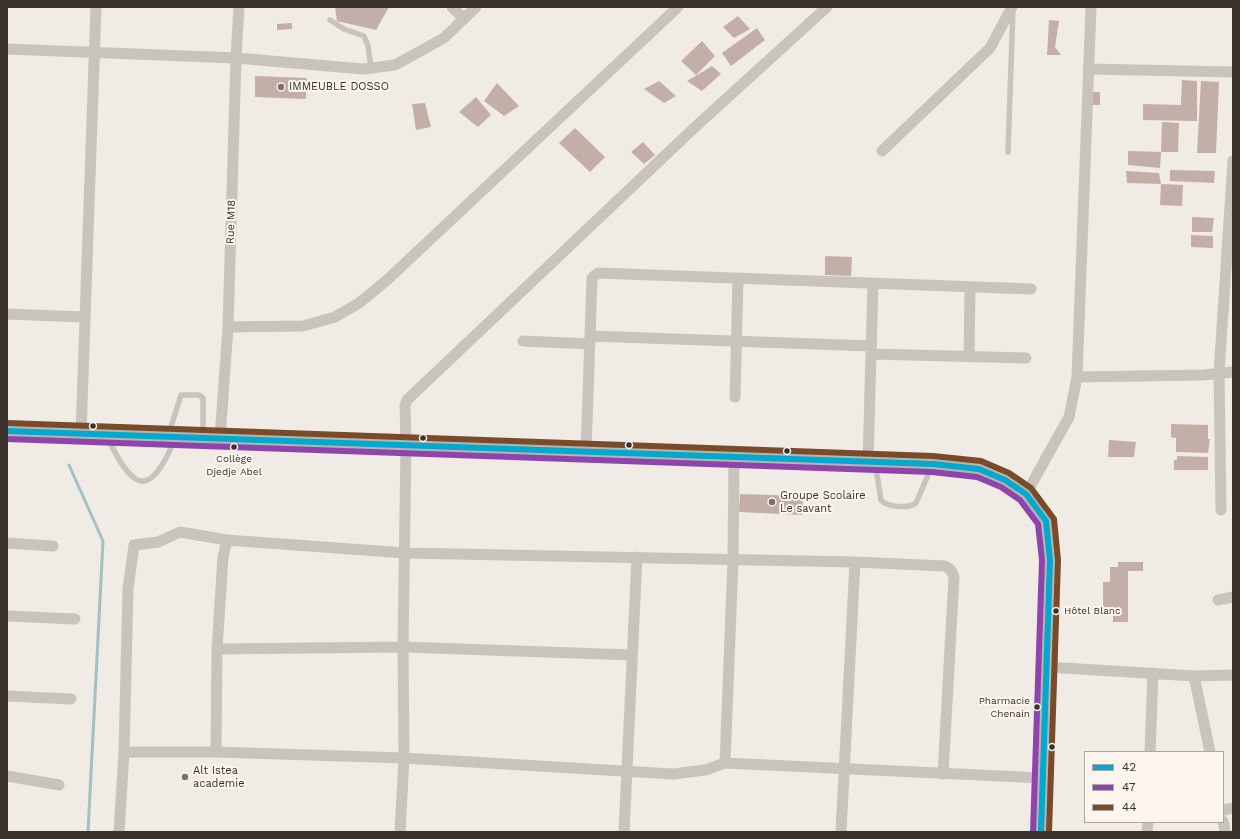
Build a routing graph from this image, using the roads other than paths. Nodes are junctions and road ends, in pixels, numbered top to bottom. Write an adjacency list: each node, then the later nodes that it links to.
1 (96, 7): 12 (street)
2 (239, 7): 13 (street, Rue M18)
3 (452, 7): 9 (street)
4 (476, 7): 9 (street)
5 (678, 7): 26 (street)
6 (827, 7): 43 (street)
7 (1013, 7): 17 (street); 18 (lane)
8 (1091, 7): 15 (street)
9 (464, 19): 14 (street)
10 (330, 20): 14 (lane)
11 (7, 49): 12 (street)
12 (94, 52): 13 (street); 25 (street)
13 (236, 58): 14 (street); 26 (street, Rue M18)
14 (370, 68)
15 (1089, 69): 16 (street); 35 (street)
16 (1233, 72)
17 (882, 151)
18 (1008, 152)
19 (1233, 161): 34 (street)
20 (738, 278): 21 (street); 27 (street); 29 (street)
21 (873, 283): 22 (street); 30 (street)
22 (970, 286): 23 (street); 31 (street)
23 (1031, 289)
24 (7, 314): 25 (street)
25 (84, 318): 38 (street)
26 (228, 327): 42 (street, Rue M18)
27 (590, 340): 28 (street); 29 (street); 44 (street)
28 (523, 341)
29 (737, 342): 30 (street); 36 (street)
30 (871, 350): 31 (street); 46 (street)
31 (969, 357): 32 (street)
32 (1026, 358)
33 (1233, 372): 34 (street)
34 (1219, 373): 35 (street); 49 (street)
35 (1077, 377): 48 (street)
36 (735, 397)
37 (7, 431): 38 (street)
38 (81, 433): 39 (street)
39 (106, 434): 40 (street); 40 (lane)
40 (172, 436): 41 (street); 41 (lane)
41 (203, 437): 42 (street)
42 (220, 438): 43 (street)
43 (406, 444): 44 (street); 53 (street)
44 (586, 452): 45 (street)
45 (734, 457): 46 (street); 55 (street)
46 (872, 462): 47 (street); 47 (lane)
47 (932, 464): 48 (street)
48 (1026, 494): 64 (street)
49 (1221, 510)
50 (227, 540): 53 (street); 62 (street); 72 (street)
51 (7, 543): 52 (street)
52 (53, 546)
53 (405, 553): 54 (street); 61 (street)
54 (637, 557): 55 (street); 63 (street)
55 (733, 560): 56 (street); 75 (street)
56 (855, 562): 76 (street); 78 (street)
57 (1233, 597): 58 (street)
58 (1218, 600)
59 (7, 616): 60 (street)
60 (75, 619)
61 (403, 647): 62 (street); 63 (street); 74 (street)
62 (217, 649): 73 (street)
63 (632, 655): 77 (street)
64 (1047, 667): 65 (street); 80 (street)
65 (1153, 673): 67 (street); 70 (street)
66 (1233, 675): 67 (street)
67 (1194, 676): 71 (street)
68 (7, 696): 69 (street)
69 (71, 699)
70 (1150, 751)
71 (1210, 751)
72 (124, 752): 73 (street); 82 (street)
73 (216, 752): 74 (street)
74 (404, 758): 77 (street); 83 (street)
75 (725, 763): 76 (street); 77 (street)
76 (846, 768): 78 (street); 85 (street)
77 (627, 773): 84 (street)
78 (943, 774): 80 (street)
79 (7, 776): 81 (street)
80 (1043, 778): 86 (street)
81 (59, 785)
82 (118, 832)
83 (400, 832)
84 (624, 832)
85 (841, 832)
86 (1041, 832)

